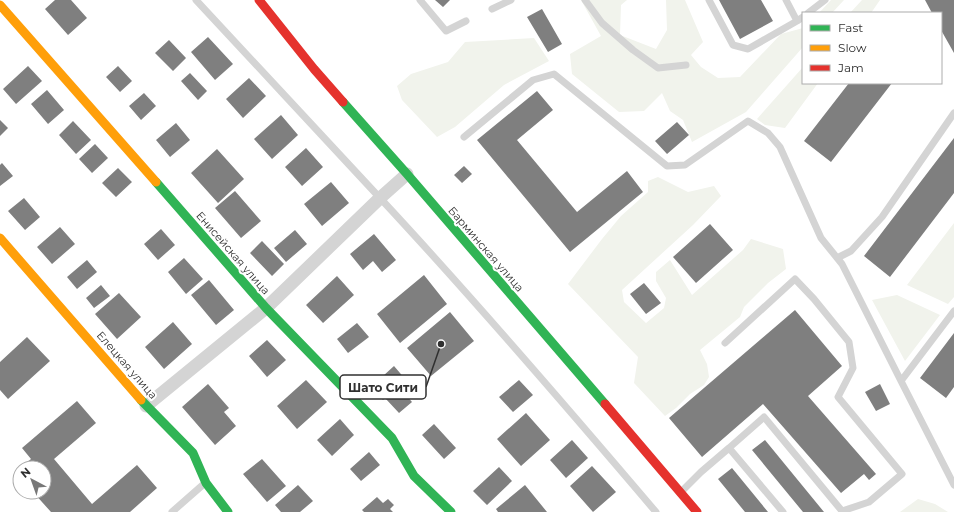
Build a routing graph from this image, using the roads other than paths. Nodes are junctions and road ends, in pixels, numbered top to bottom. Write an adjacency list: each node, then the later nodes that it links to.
1 (196, 0): 18 (lane)
2 (420, 0): 13 (lane)
3 (511, 0): 10 (lane)
4 (585, 0): 14 (lane)
5 (709, 0): 12 (lane)
6 (786, 0): 12 (lane)
7 (825, 0): 11 (lane)
8 (262, 1): 17 (street, Барминская улица)
9 (0, 5): 21 (street, Енисейская улица)
10 (492, 9)
11 (809, 12)
12 (800, 19)
13 (466, 21)
14 (686, 65)
15 (954, 113): 20 (lane)
16 (464, 137): 20 (lane)
17 (407, 174): 18 (street); 29 (street, Барминская улица)
18 (380, 198): 21 (street); 33 (lane)
19 (0, 238): 25 (street, Елецкая улица)
20 (837, 258): 24 (lane)
21 (266, 308): 25 (street); 32 (street, Енисейская улица)
22 (954, 311): 24 (lane)
23 (725, 343): 26 (lane)
24 (901, 381): 28 (lane)
25 (146, 406): 27 (street, Елецкая улица)
26 (729, 448): 29 (lane); 35 (lane)
27 (206, 482): 30 (lane); 31 (street, Елецкая улица)
28 (954, 485)
29 (680, 493): 34 (street, Барминская улица)
30 (172, 512)
31 (228, 512)
32 (451, 512)
33 (656, 512)
34 (697, 512)
35 (783, 512)

